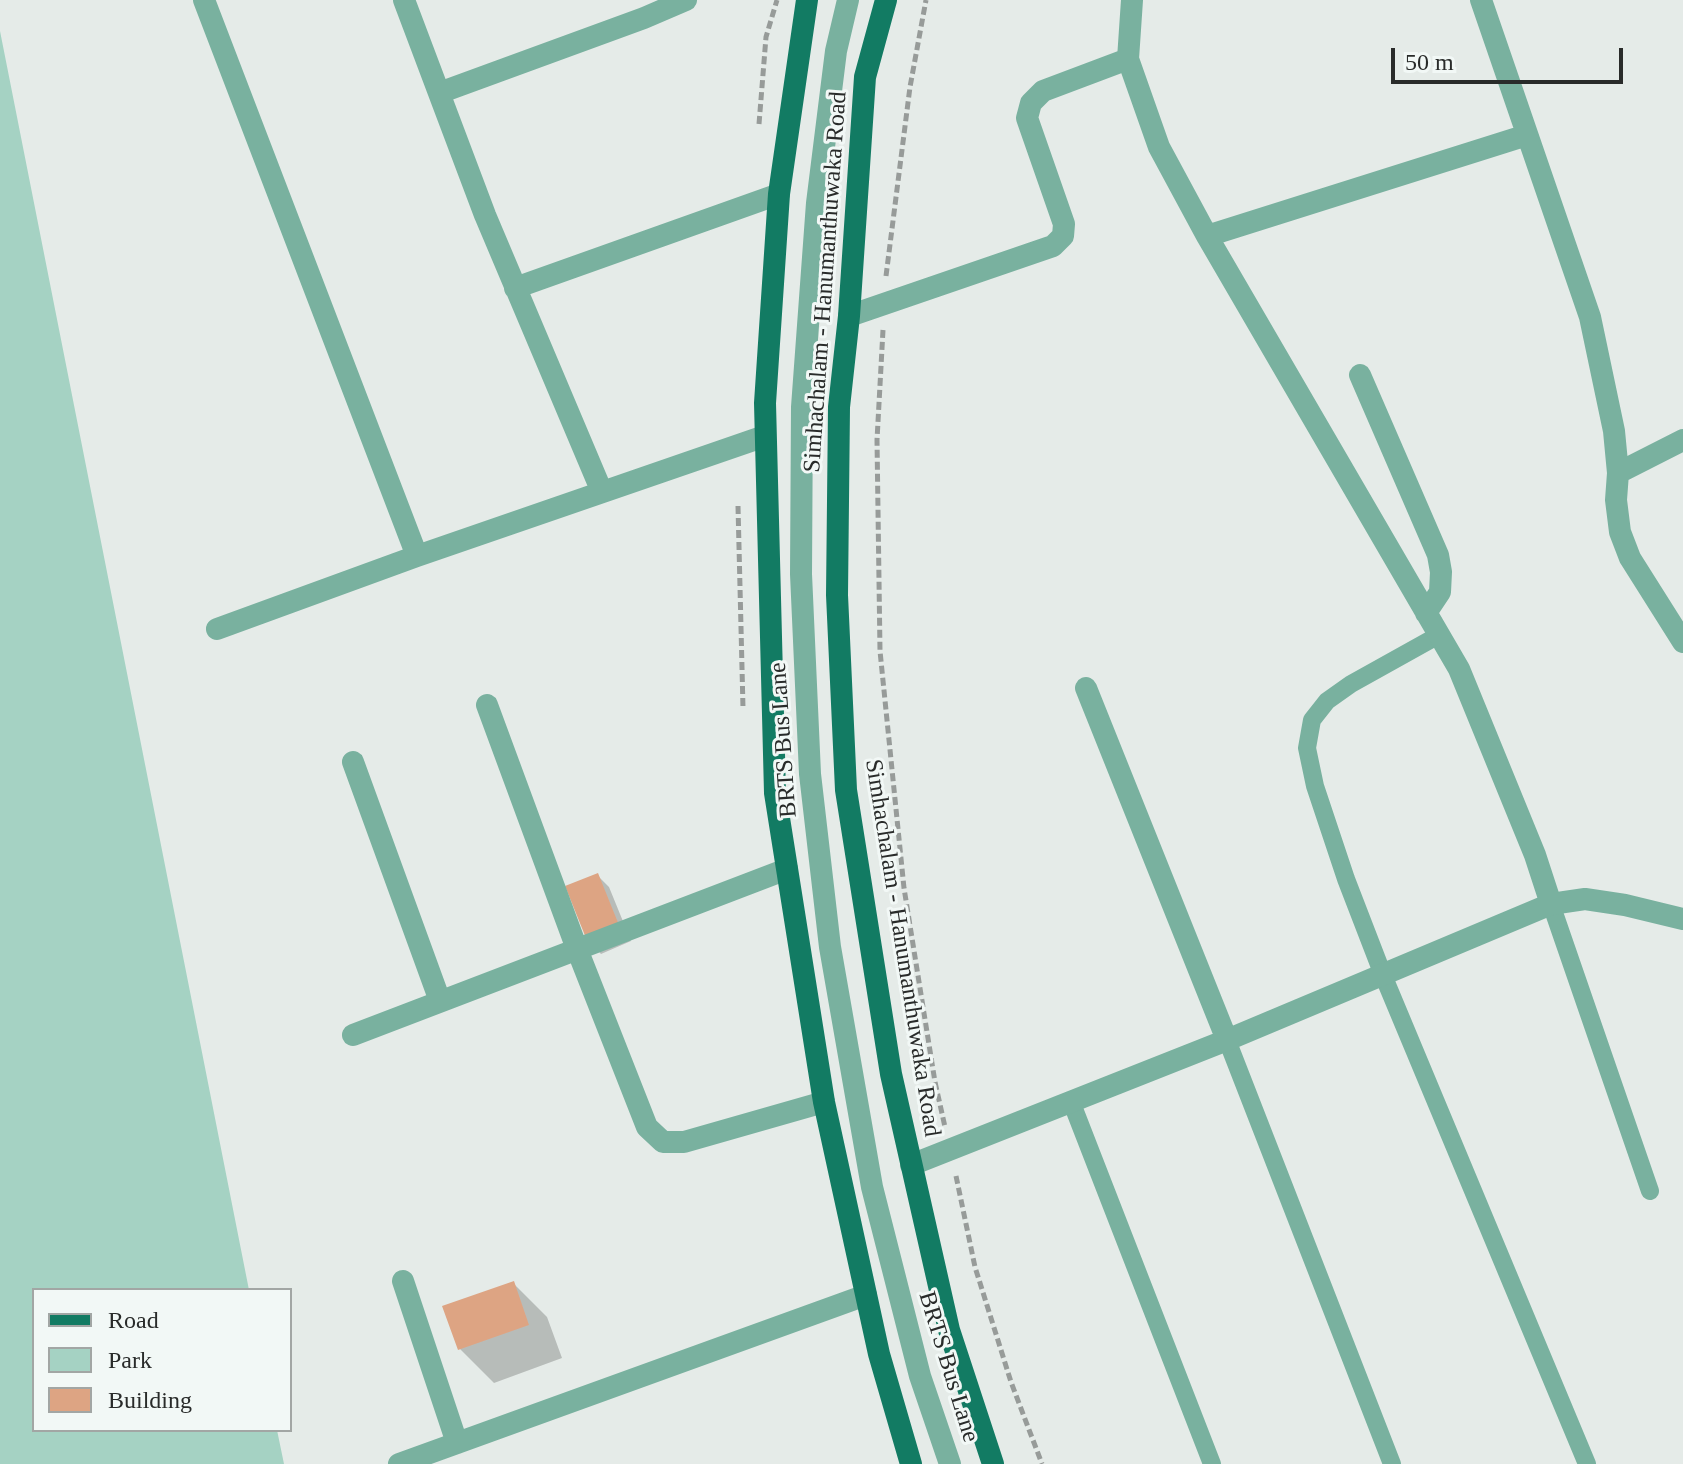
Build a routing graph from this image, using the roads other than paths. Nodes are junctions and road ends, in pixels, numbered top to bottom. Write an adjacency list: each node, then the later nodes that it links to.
1 (204, 0): 21 (street)
2 (404, 0): 10 (street)
3 (686, 0): 10 (street)
4 (807, 0): 12 (main road, Simhachalam - Hanumanthuwaka Road)
5 (848, 0): 46 (street, BRTS Bus Lane)
6 (886, 0): 15 (main road, Simhachalam - Hanumanthuwaka Road)
7 (1132, 0): 9 (street)
8 (1481, 0): 11 (street)
9 (1128, 59): 13 (street); 15 (street)
10 (439, 93): 14 (street)
11 (1527, 135): 13 (street); 19 (street)
12 (779, 194): 14 (street); 17 (main road, Simhachalam - Hanumanthuwaka Road)
13 (1207, 236): 22 (street)
14 (515, 288): 20 (street)
15 (849, 316): 39 (main road, Simhachalam - Hanumanthuwaka Road)
16 (1360, 375): 22 (street)
17 (765, 436): 20 (street); 29 (main road, Simhachalam - Hanumanthuwaka Road)
18 (1683, 440): 19 (street)
19 (1618, 473): 25 (street)
20 (602, 492): 21 (street)
21 (417, 556): 23 (street)
22 (1426, 613): 24 (street)
23 (217, 629)
24 (1439, 635): 30 (street); 33 (lane)
25 (1683, 642)
26 (1086, 688): 36 (street)
27 (487, 705): 32 (street)
28 (353, 762): 34 (street)
29 (787, 869): 32 (street); 38 (main road, Simhachalam - Hanumanthuwaka Road)
30 (1551, 904): 31 (street); 33 (street); 40 (lane)
31 (1683, 919)
32 (577, 949): 34 (street); 38 (street)
33 (1383, 975): 36 (street); 50 (lane)
34 (440, 1001): 35 (street)
35 (353, 1035)
36 (1227, 1040): 37 (street); 49 (lane)
37 (1071, 1101): 39 (street); 48 (lane)
38 (824, 1102): 42 (main road, Simhachalam - Hanumanthuwaka Road)
39 (911, 1165): 47 (main road, Simhachalam - Hanumanthuwaka Road)
40 (1650, 1191)
41 (403, 1281): 43 (street)
42 (866, 1295): 43 (street); 45 (main road, Simhachalam - Hanumanthuwaka Road)
43 (457, 1443): 44 (street)
44 (399, 1464)
45 (911, 1464)
46 (950, 1464)
47 (993, 1464)
48 (1212, 1464)
49 (1392, 1464)
50 (1587, 1464)

